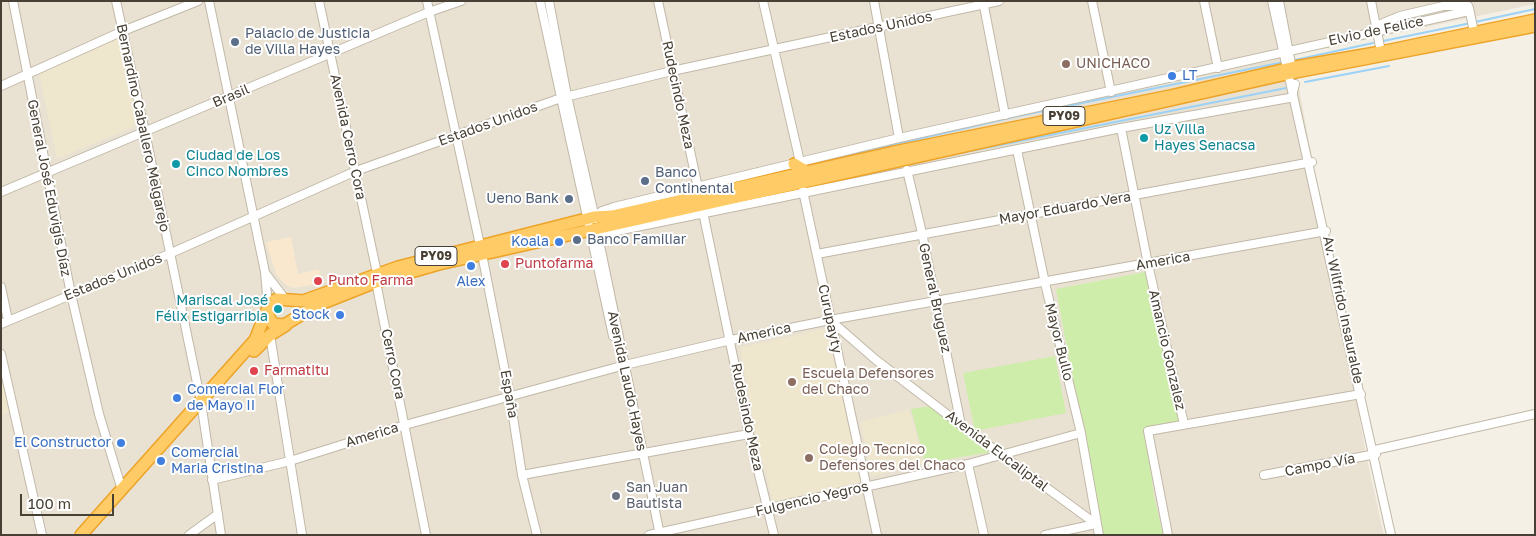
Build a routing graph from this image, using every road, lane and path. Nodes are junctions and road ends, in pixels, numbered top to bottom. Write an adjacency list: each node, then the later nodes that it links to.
1 (14, 1): 35 (street, General José Eduvigis Díaz)
2 (116, 1): 26 (street, Bernardino Caballero Melgarejo)
3 (198, 1): 26 (street)
4 (209, 1): 40 (street)
5 (319, 1): 31 (street, Avenida Cerro Cora)
6 (427, 1): 21 (street, España)
7 (461, 1): 21 (street, Brasil)
8 (540, 1): 41 (street)
9 (549, 1): 41 (street)
10 (658, 1): 34 (street, Rudecindo Meza)
11 (763, 1): 28 (street)
12 (874, 1): 24 (street)
13 (999, 1): 19 (street, Estados Unidos)
14 (1092, 1): 38 (street)
15 (1204, 1): 32 (street)
16 (1272, 1): 29 (street)
17 (1279, 1): 29 (street)
18 (1371, 1): 25 (street)
19 (983, 3): 24 (street, Estados Unidos); 42 (street)
20 (1468, 6): 25 (street, Elvio de Felice); 27 (street)
21 (429, 12): 31 (street, Brasil); 45 (street, España)
22 (1535, 20): 27 (highway, PY09)
23 (1535, 26): 33 (highway, PY09)
24 (879, 28): 28 (street, Estados Unidos); 46 (street)
25 (1377, 28): 29 (street, Elvio de Felice); 30 (street)
26 (123, 31): 35 (street); 44 (street, Bernardino Caballero Melgarejo)
27 (1474, 32): 30 (highway, PY09)
28 (773, 50): 34 (street, Estados Unidos); 49 (street)
29 (1286, 51): 32 (street, Elvio de Felice); 33 (street)
30 (1381, 52): 33 (highway, PY09)
31 (330, 53): 40 (street, Brasil); 52 (street, Avenida Cerro Cora)
32 (1218, 68): 38 (street, Elvio de Felice)
33 (1290, 70): 36 (street, Av. Wilfrido Insauralde); 39 (street); 53 (highway, PY09); 61 (highway, PY09)
34 (672, 71): 41 (street, Estados Unidos); 54 (street, Rudecindo Meza)
35 (26, 75): 37 (street); 51 (street, General José Eduvigis Díaz)
36 (1295, 84): 39 (street); 48 (street, Av. Wilfrido Insauralde)
37 (1, 86)
38 (1111, 92): 42 (street, Elvio de Felice)
39 (1292, 96): 43 (street); 48 (street)
40 (228, 97): 44 (street, Brasil); 60 (street)
41 (564, 97): 45 (street, Estados Unidos); 61 (street)
42 (1005, 115): 46 (street, Elvio de Felice)
43 (1121, 128): 47 (street); 57 (street, Amancio Gonzalez)
44 (146, 132): 51 (street, Brasil); 65 (street, Bernardino Caballero Melgarejo)
45 (456, 134): 52 (street, Estados Unidos); 64 (street, España)
46 (898, 138): 49 (street, Elvio de Felice)
47 (1017, 150): 50 (street); 59 (street, Mayor Bullo)
48 (1311, 162): 57 (street, Mayor Eduardo Vera); 62 (street, Av. Wilfrido Insauralde)
49 (797, 163): 53 (highway); 54 (street, Elvio de Felice)
50 (907, 170): 55 (street); 63 (street, General Bruguez)
51 (46, 171): 56 (street, Brasil); 72 (street, General José Eduvigis Díaz)
52 (356, 172): 60 (street, Estados Unidos); 69 (street, Avenida Cerro Cora)
53 (809, 173): 61 (highway, PY09)
54 (698, 188): 61 (street, Elvio de Felice)
55 (803, 191): 58 (street); 66 (street, Curupayty)
56 (1, 192)
57 (1135, 196): 59 (street, Mayor Eduardo Vera); 67 (street, Amancio Gonzalez)
58 (703, 212): 61 (street); 80 (street, Rudesindo Meza)
59 (1030, 213): 63 (street, Mayor Eduardo Vera); 70 (street, Mayor Bullo)
60 (252, 217): 65 (street, Estados Unidos); 68 (street)
61 (593, 225): 64 (highway, PY09); 82 (street)
62 (1325, 231): 67 (street, America); 83 (street, Av. Wilfrido Insauralde)
63 (922, 233): 66 (street, Mayor Eduardo Vera); 74 (street, General Bruguez)
64 (481, 249): 69 (highway, PY09); 84 (street, España)
65 (169, 254): 72 (street, Estados Unidos); 85 (street, Bernardino Caballero Melgarejo)
66 (817, 254): 76 (street, Curupayty)
67 (1148, 264): 70 (street, America); 87 (street, Amancio Gonzalez)
68 (266, 272): 73 (street); 75 (street)
69 (377, 277): 73 (highway, PY09); 78 (highway, PY09); 88 (street, Cerro Cora)
70 (1045, 283): 74 (street, America); 90 (street, Mayor Bullo)
71 (1, 287): 77 (street)
72 (70, 294): 77 (street, Estados Unidos); 101 (street, General José Eduvigis Díaz)
73 (286, 300): 75 (highway, PY09); 78 (highway)
74 (936, 302): 76 (street, America); 89 (street, General Bruguez)
75 (268, 308): 78 (highway); 85 (highway, PY09)
76 (830, 320): 80 (street, America); 89 (street, Avenida Eucaliptal); 100 (street, Curupayty)
77 (5, 322)
78 (289, 322): 79 (highway, PY09)
79 (270, 335): 85 (highway, PY09); 95 (street)
80 (731, 340): 82 (street, America); 91 (street, Rudesindo Meza)
81 (1, 354): 106 (street)
82 (622, 366): 84 (street, America); 92 (street)
83 (1360, 394): 87 (street); 93 (street, Av. Wilfrido Insauralde)
84 (510, 397): 88 (street, America); 97 (street, España)
85 (201, 402): 99 (street, Bernardino Caballero Melgarejo); 101 (highway, PY09)
86 (1535, 414): 93 (street, Campo Vía)
87 (1184, 424): 118 (street)
88 (405, 425): 95 (street, America); 111 (street, Cerro Cora)
89 (962, 425): 94 (street, Avenida Eucaliptal)
90 (1082, 433): 94 (street, Fulgencio Yegros); 104 (street, Mayor Bullo)
91 (749, 434): 92 (street); 102 (street, Rudesindo Meza)
92 (640, 452): 97 (street); 105 (street)
93 (1375, 453): 98 (street, Campo Vía); 119 (street, Av. Wilfrido Insauralde)
94 (1003, 455): 96 (street, Fulgencio Yegros); 104 (street, Avenida Eucaliptal)
95 (290, 461): 99 (street, America); 110 (street)
96 (968, 464): 100 (street, Fulgencio Yegros); 115 (street)
97 (522, 475): 112 (street, España)
98 (1264, 476)
99 (212, 480): 103 (street, Bernardino Caballero Melgarejo)
100 (867, 486): 102 (street, Fulgencio Yegros); 114 (street, Curupayty)
101 (122, 490): 107 (highway, PY09)
102 (768, 510): 105 (street, Fulgencio Yegros); 113 (street, Rudesindo Meza)
103 (218, 514): 108 (street); 109 (street, Bernardino Caballero Melgarejo)
104 (1096, 524): 116 (street); 117 (street, Mayor Bullo)
105 (657, 534)
106 (42, 535)
107 (81, 535)
108 (188, 535)
109 (221, 535)
110 (302, 535)
111 (426, 535)
112 (537, 535)
113 (774, 535)
114 (877, 535)
115 (984, 535)
116 (1045, 535)
117 (1099, 535)
118 (1168, 535)
119 (1393, 535)

